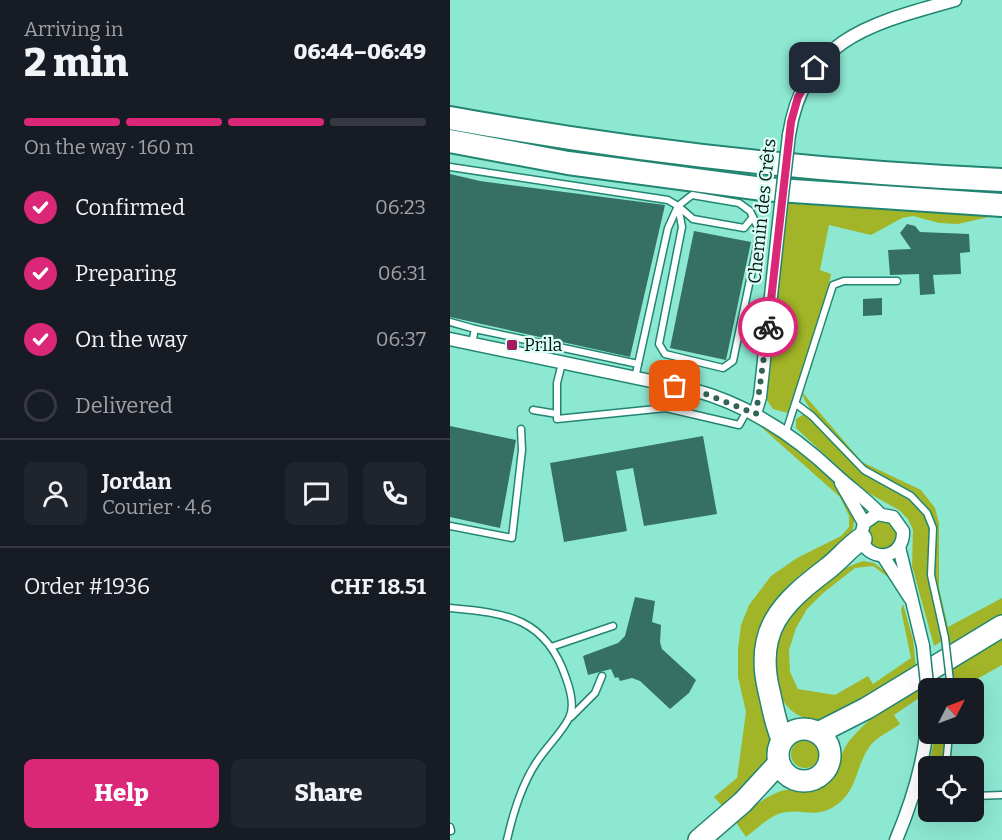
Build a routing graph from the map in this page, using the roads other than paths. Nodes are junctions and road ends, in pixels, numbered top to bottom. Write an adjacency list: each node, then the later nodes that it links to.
1 (955, 0): 21 (street, Chemin des Crêts, bridge)
2 (450, 118): 6 (highway)
3 (450, 131): 7 (highway)
4 (450, 141): 8 (highway)
5 (450, 167): 9 (lane)
6 (1002, 180)
7 (1002, 195)
8 (1002, 205)
9 (678, 206): 10 (lane); 10 (lane); 10 (lane); 17 (lane)
10 (753, 217)
11 (897, 281): 19 (lane)
12 (450, 322): 13 (lane)
13 (475, 329): 15 (lane); 17 (lane)
14 (450, 339): 15 (street)
15 (472, 343): 16 (street)
16 (562, 362): 18 (street); 22 (lane)
17 (639, 364): 18 (lane)
18 (635, 378): 21 (street)
19 (796, 404): 24 (lane); 37 (lane, bridge)
20 (533, 410): 22 (lane)
21 (752, 412): 22 (lane); 24 (street)
22 (557, 414)
23 (521, 429): 27 (lane)
24 (786, 432): 25 (street)
25 (837, 476): 26 (street); 28 (street)
26 (880, 514): 28 (street); 29 (street)
27 (450, 526)
28 (869, 542): 29 (street); 30 (street); 39 (highway)
29 (899, 547): 30 (street)
30 (913, 604): 36 (street, bridge)
31 (450, 608): 34 (lane)
32 (613, 626): 34 (lane)
33 (1002, 626): 39 (highway)
34 (554, 646): 38 (lane)
35 (602, 676): 38 (lane)
36 (926, 678)
37 (949, 678)
38 (571, 717): 46 (lane)
39 (807, 738): 41 (highway); 41 (highway)
40 (924, 744): 42 (street)
41 (785, 770): 47 (highway)
42 (913, 795): 44 (lane); 48 (street)
43 (1002, 795): 45 (lane)
44 (918, 796)
45 (984, 796)
46 (507, 840)
47 (699, 840)
48 (896, 840)

